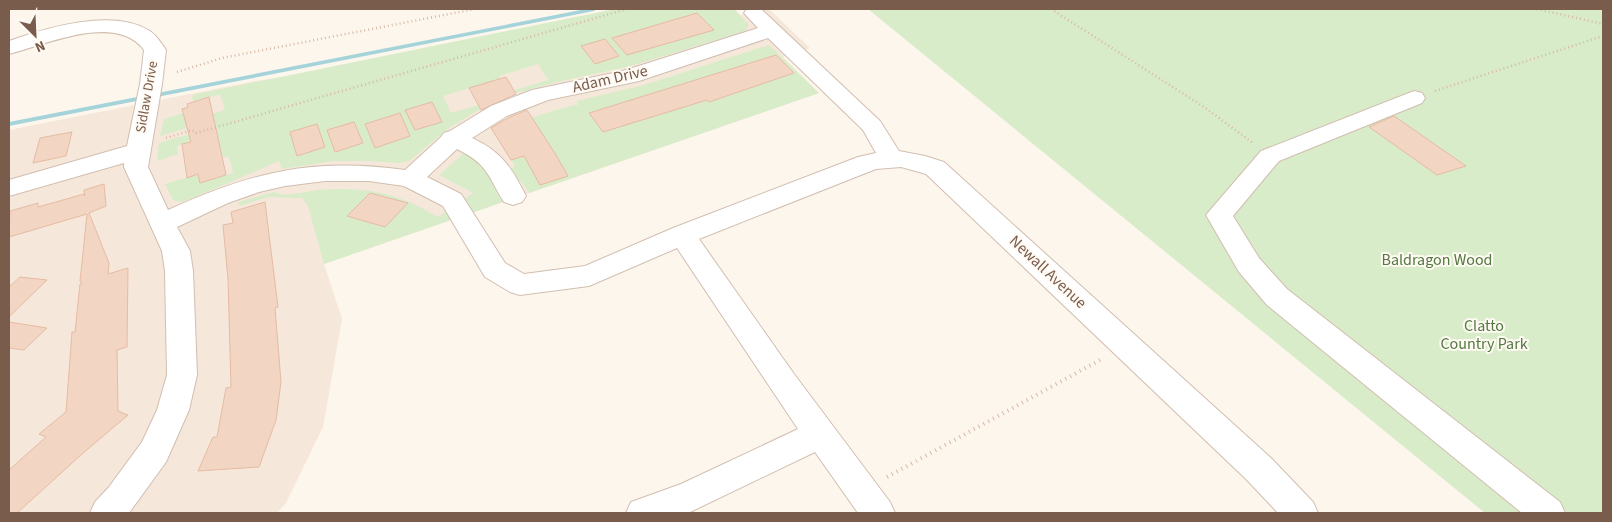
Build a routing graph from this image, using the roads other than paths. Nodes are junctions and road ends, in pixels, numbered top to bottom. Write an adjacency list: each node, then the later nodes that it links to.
1 (754, 13): 2 (street)
2 (772, 30): 5 (street, Adam Drive); 7 (street)
3 (9, 48): 6 (street, Sidlaw Drive)
4 (1414, 98): 18 (street)
5 (452, 138): 8 (street, Adam Drive); 10 (street)
6 (138, 148): 9 (street); 11 (street, Sidlaw Drive)
7 (890, 159): 12 (street, Newall Avenue); 17 (street, Newall Avenue)
8 (410, 179): 11 (street, Newall Avenue); 12 (street, Newall Avenue)
9 (9, 188)
10 (513, 196)
11 (162, 223): 15 (street, Sidlaw Drive)
12 (682, 234): 13 (street)
13 (820, 434): 14 (street); 16 (street)
14 (870, 502)
15 (107, 513)
16 (643, 513)
17 (1301, 513)
18 (1548, 513)

